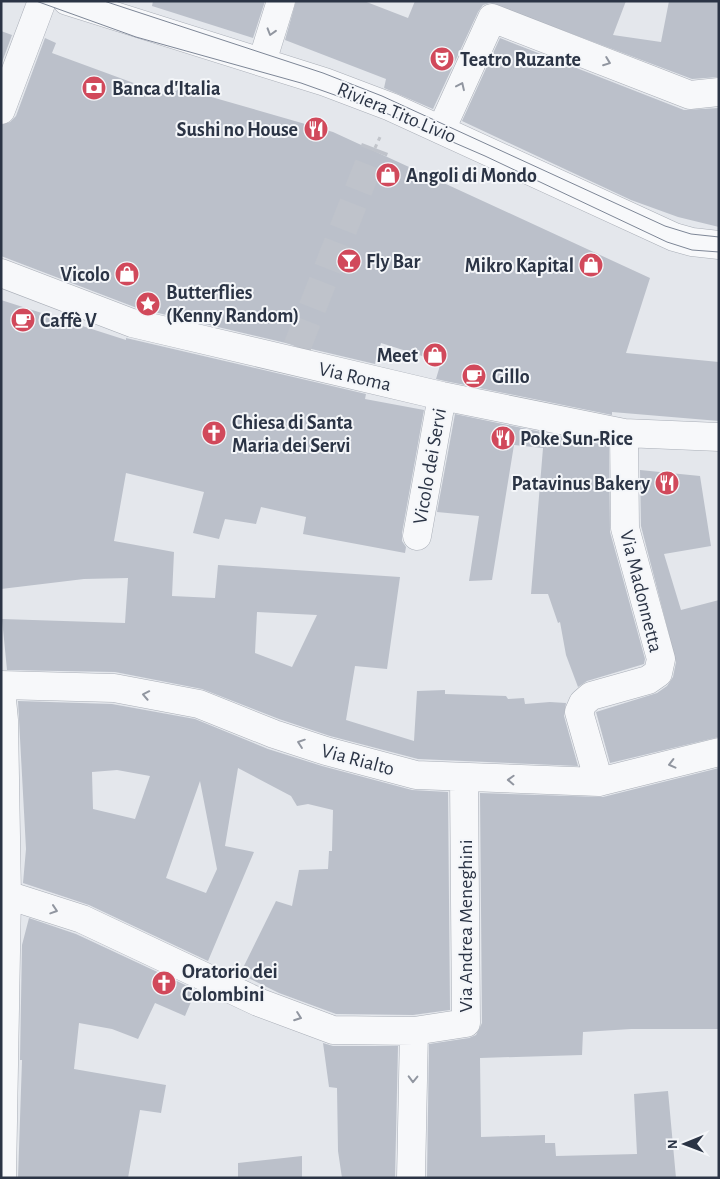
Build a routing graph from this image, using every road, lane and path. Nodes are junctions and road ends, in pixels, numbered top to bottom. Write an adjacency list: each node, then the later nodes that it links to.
1 (42, 1): 6 (street)
2 (66, 1): 4 (street, Riviera Tito Livio)
3 (281, 1): 4 (street, one-way to 4)
4 (262, 62): 7 (street, Riviera Tito Livio)
5 (719, 92): 7 (street, one-way to 5)
6 (1, 110)
7 (441, 130): 10 (street, Riviera Tito Livio)
8 (380, 135): 9 (path)
9 (375, 148)
10 (719, 245)
11 (1, 274): 12 (street, Via Roma)
12 (442, 396): 13 (street, Via Roma); 15 (street, Vicolo dei Servi)
13 (624, 433): 14 (street, Via Roma); 21 (street, Via Madonnetta)
14 (719, 437)
15 (417, 536)
16 (1, 685): 20 (street, Via Rialto, one-way to 16)
17 (1, 689): 18 (street)
18 (3, 720): 22 (street)
19 (719, 752): 21 (street, Via Rialto, one-way to 21)
20 (464, 778): 21 (street, Via Rialto, one-way to 20); 23 (street, Via Andrea Meneghini)
21 (599, 782)
22 (7, 895): 23 (street, one-way to 23); 24 (street)
23 (414, 1030): 25 (street, one-way to 25)
24 (2, 1178)
25 (411, 1178)

